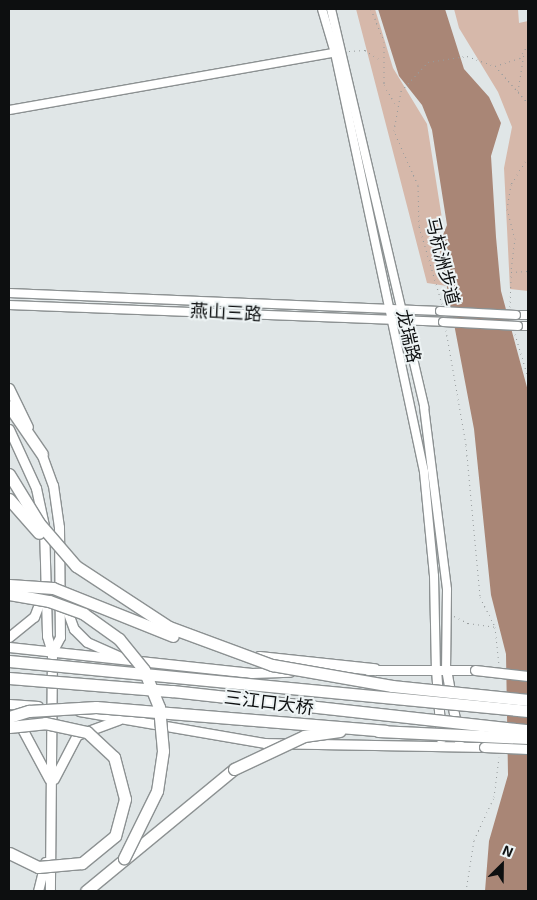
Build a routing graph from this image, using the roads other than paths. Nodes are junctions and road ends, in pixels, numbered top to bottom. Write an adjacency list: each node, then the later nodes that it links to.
1 (322, 9): 3 (street, 龙瑞路)
2 (331, 9): 3 (street, 龙瑞路)
3 (339, 52): 4 (street); 7 (street, 龙瑞路); 8 (street, 龙瑞路)
4 (9, 110)
5 (9, 293): 7 (street, 燕山三路)
6 (9, 305): 10 (street, 燕山三路)
7 (390, 311): 8 (street, 燕山三路); 10 (street, 龙瑞路)
8 (403, 311): 9 (street, 燕山三路, bridge); 11 (street, 龙瑞路)
9 (528, 315)
10 (392, 320): 11 (street, 燕山三路); 33 (street, 龙瑞路)
11 (405, 321): 12 (street, 燕山三路, bridge); 32 (street, 龙瑞路)
12 (528, 326)
13 (9, 388): 16 (main road)
14 (9, 406): 16 (highway)
15 (9, 429): 19 (main road)
16 (42, 454): 20 (main road)
17 (9, 474): 21 (highway, bridge)
18 (9, 499): 21 (highway, bridge)
19 (47, 564): 20 (main road); 22 (main road)
20 (60, 564): 23 (main road)
21 (76, 566): 36 (highway, bridge)
22 (47, 577): 26 (main road); 28 (main road)
23 (61, 580): 28 (main road); 30 (main road)
24 (9, 585): 31 (highway, bridge)
25 (9, 594): 52 (highway, bridge)
26 (9, 637)
27 (9, 647): 28 (main road)
28 (52, 652): 30 (main road); 38 (main road)
29 (9, 661): 39 (highway, 三江口大桥, bridge)
30 (155, 664): 31 (main road)
31 (374, 669): 33 (main road)
32 (446, 669): 33 (main road); 34 (main road, bridge); 47 (main road)
33 (436, 670): 46 (main road)
34 (528, 676)
35 (9, 678): 43 (highway, 三江口大桥, bridge)
36 (528, 700)
37 (9, 704): 38 (main road)
38 (52, 707): 41 (main road); 49 (main road)
39 (528, 711)
40 (9, 716): 44 (highway, bridge); 49 (main road)
41 (131, 719): 46 (main road); 49 (main road)
42 (9, 727): 51 (highway, bridge)
43 (528, 730)
44 (385, 731): 45 (highway, bridge); 52 (highway, bridge)
45 (528, 738)
46 (441, 745): 47 (main road)
47 (460, 746): 48 (main road, bridge)
48 (528, 749)
49 (52, 786): 50 (main road)
50 (49, 847): 53 (main road); 54 (main road)
51 (9, 853)
52 (124, 858): 55 (highway)
53 (38, 891)
54 (50, 891)
55 (86, 891)

